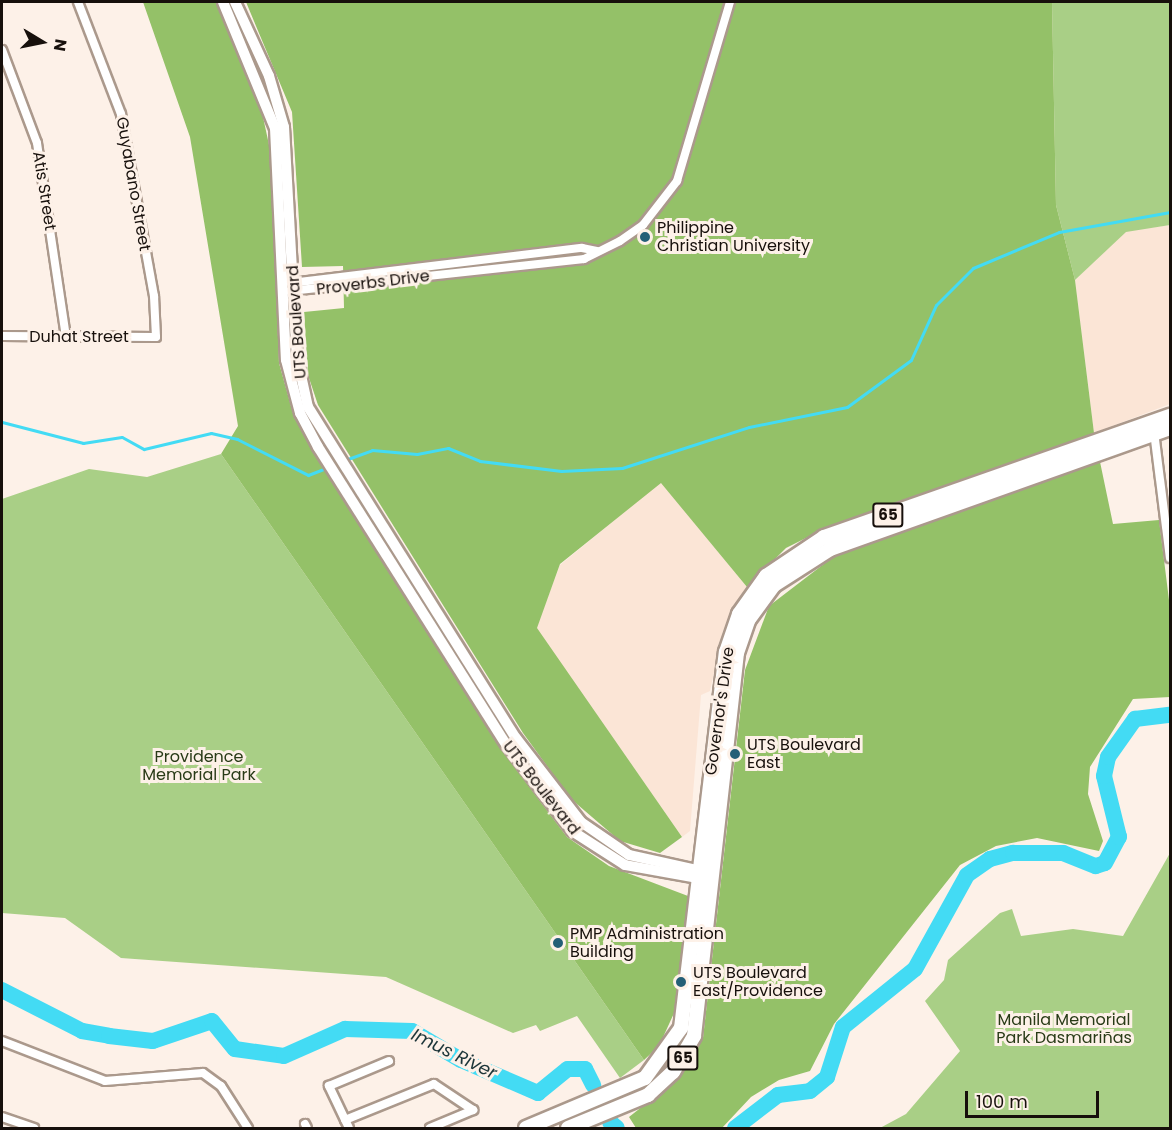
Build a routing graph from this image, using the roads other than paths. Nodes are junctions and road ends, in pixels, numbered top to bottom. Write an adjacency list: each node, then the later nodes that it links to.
1 (78, 2): 9 (street, Guyabano Street)
2 (223, 2): 6 (main road, UTS Boulevard)
3 (235, 2): 6 (main road, UTS Boulevard)
4 (730, 2): 6 (street, Proverbs Drive)
5 (2, 50): 8 (street, Atis Street)
6 (290, 287): 14 (main road, UTS Boulevard)
7 (2, 336): 8 (street, Duhat Street)
8 (66, 337): 9 (street, Duhat Street)
9 (156, 337)
10 (1170, 416): 11 (highway, Governor's Drive / 65)
11 (1153, 428): 12 (highway, Governor's Drive / 65); 13 (street); 14 (highway, Governor's Drive / 65)
12 (1170, 428)
13 (1170, 558)
14 (704, 874): 17 (highway, Governor's Drive / 65)
15 (2, 1041): 21 (street)
16 (389, 1061): 19 (street)
17 (587, 1112): 23 (highway, Governor's Drive / 65); 24 (highway, Governor's Drive / 65)
18 (2, 1117): 20 (street)
19 (347, 1124): 22 (street)
20 (29, 1128)
21 (245, 1128)
22 (430, 1128)
23 (526, 1128)
24 (568, 1128)

